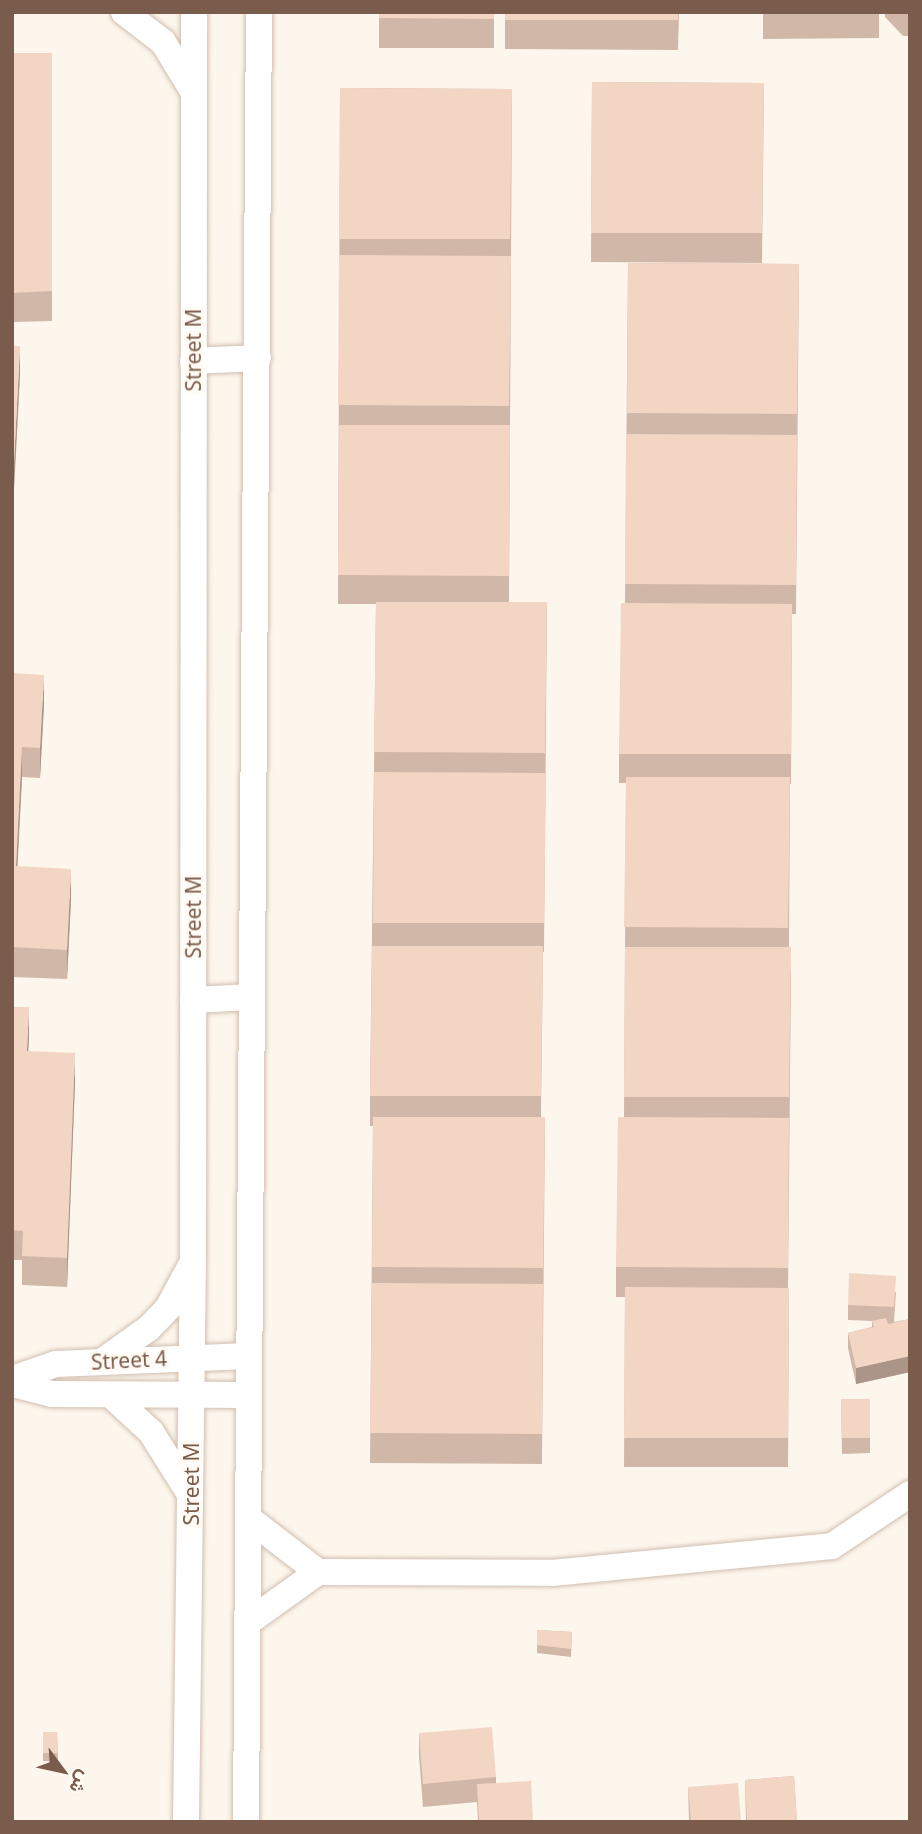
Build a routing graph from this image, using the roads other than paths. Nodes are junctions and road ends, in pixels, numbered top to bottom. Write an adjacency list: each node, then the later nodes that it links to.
1 (124, 12): 4 (street)
2 (194, 12): 4 (street, Street M)
3 (253, 13): 5 (street)
4 (196, 98): 6 (street, Street M)
5 (258, 358): 6 (street); 7 (street)
6 (193, 361): 8 (street, Street M)
7 (252, 997): 8 (street); 10 (street)
8 (193, 1000): 9 (street, Street M)
9 (193, 1259): 11 (street, Street M); 12 (street)
10 (248, 1356): 11 (street, Street 4); 15 (street)
11 (190, 1357): 12 (street, Street 4); 16 (street, Street M)
12 (104, 1360): 13 (street, Street 4)
13 (12, 1381): 14 (street, Street 4)
14 (111, 1395): 16 (street, Street 4); 18 (street)
15 (248, 1395): 16 (street, Street 4); 19 (street)
16 (190, 1396): 18 (street, Street M)
17 (910, 1494): 20 (street)
18 (191, 1498): 22 (street, Street M)
19 (248, 1518): 20 (street); 21 (street)
20 (318, 1572): 21 (street)
21 (247, 1623): 23 (street)
22 (186, 1822)
23 (246, 1822)

